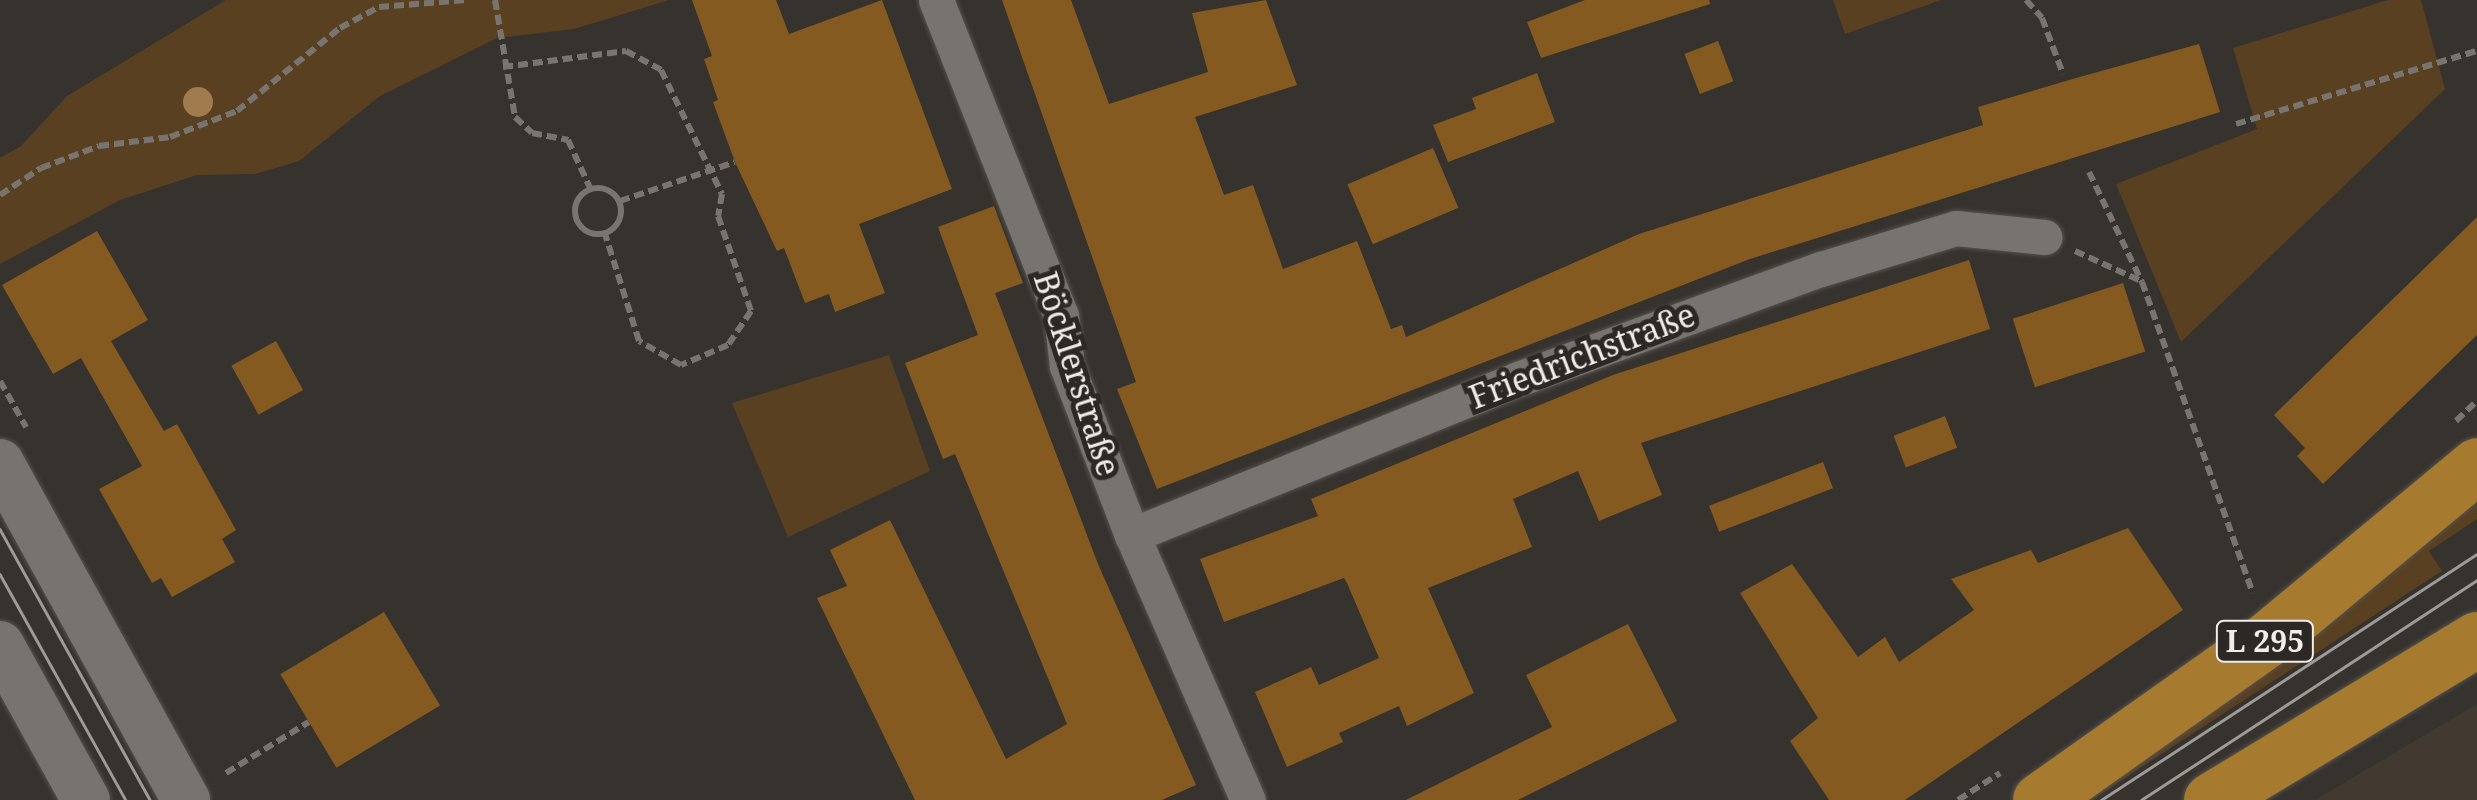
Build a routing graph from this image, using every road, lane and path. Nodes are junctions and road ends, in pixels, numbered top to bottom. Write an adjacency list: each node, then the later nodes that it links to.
1 (466, 0): 13 (path)
2 (494, 0): 6 (path)
3 (936, 0): 22 (street, Böcklerstraße)
4 (2026, 0): 7 (path)
5 (2477, 51): 8 (path)
6 (503, 68): 10 (path); 12 (path)
7 (2063, 74)
8 (2236, 124)
9 (735, 162): 10 (path)
10 (708, 171): 14 (path); 15 (path)
11 (2089, 172): 17 (path)
12 (591, 190): 14 (path); 15 (path)
13 (0, 195)
14 (620, 201): 15 (path)
15 (605, 234)
16 (2044, 237): 17 (path); 22 (street, Friedrichstraße)
17 (2142, 282): 18 (path)
18 (2200, 445): 19 (path); 23 (path)
19 (2188, 449)
20 (0, 463): 29 (main road)
21 (2477, 465): 31 (main road, L 295)
22 (1132, 535): 30 (street, Böcklerstraße)
23 (2250, 583)
24 (2477, 639): 32 (main road)
25 (0, 645): 28 (main road)
26 (309, 722): 27 (path)
27 (226, 772)
28 (86, 800)
29 (186, 800)
30 (1248, 800)
31 (2040, 800)
32 (2212, 800)

